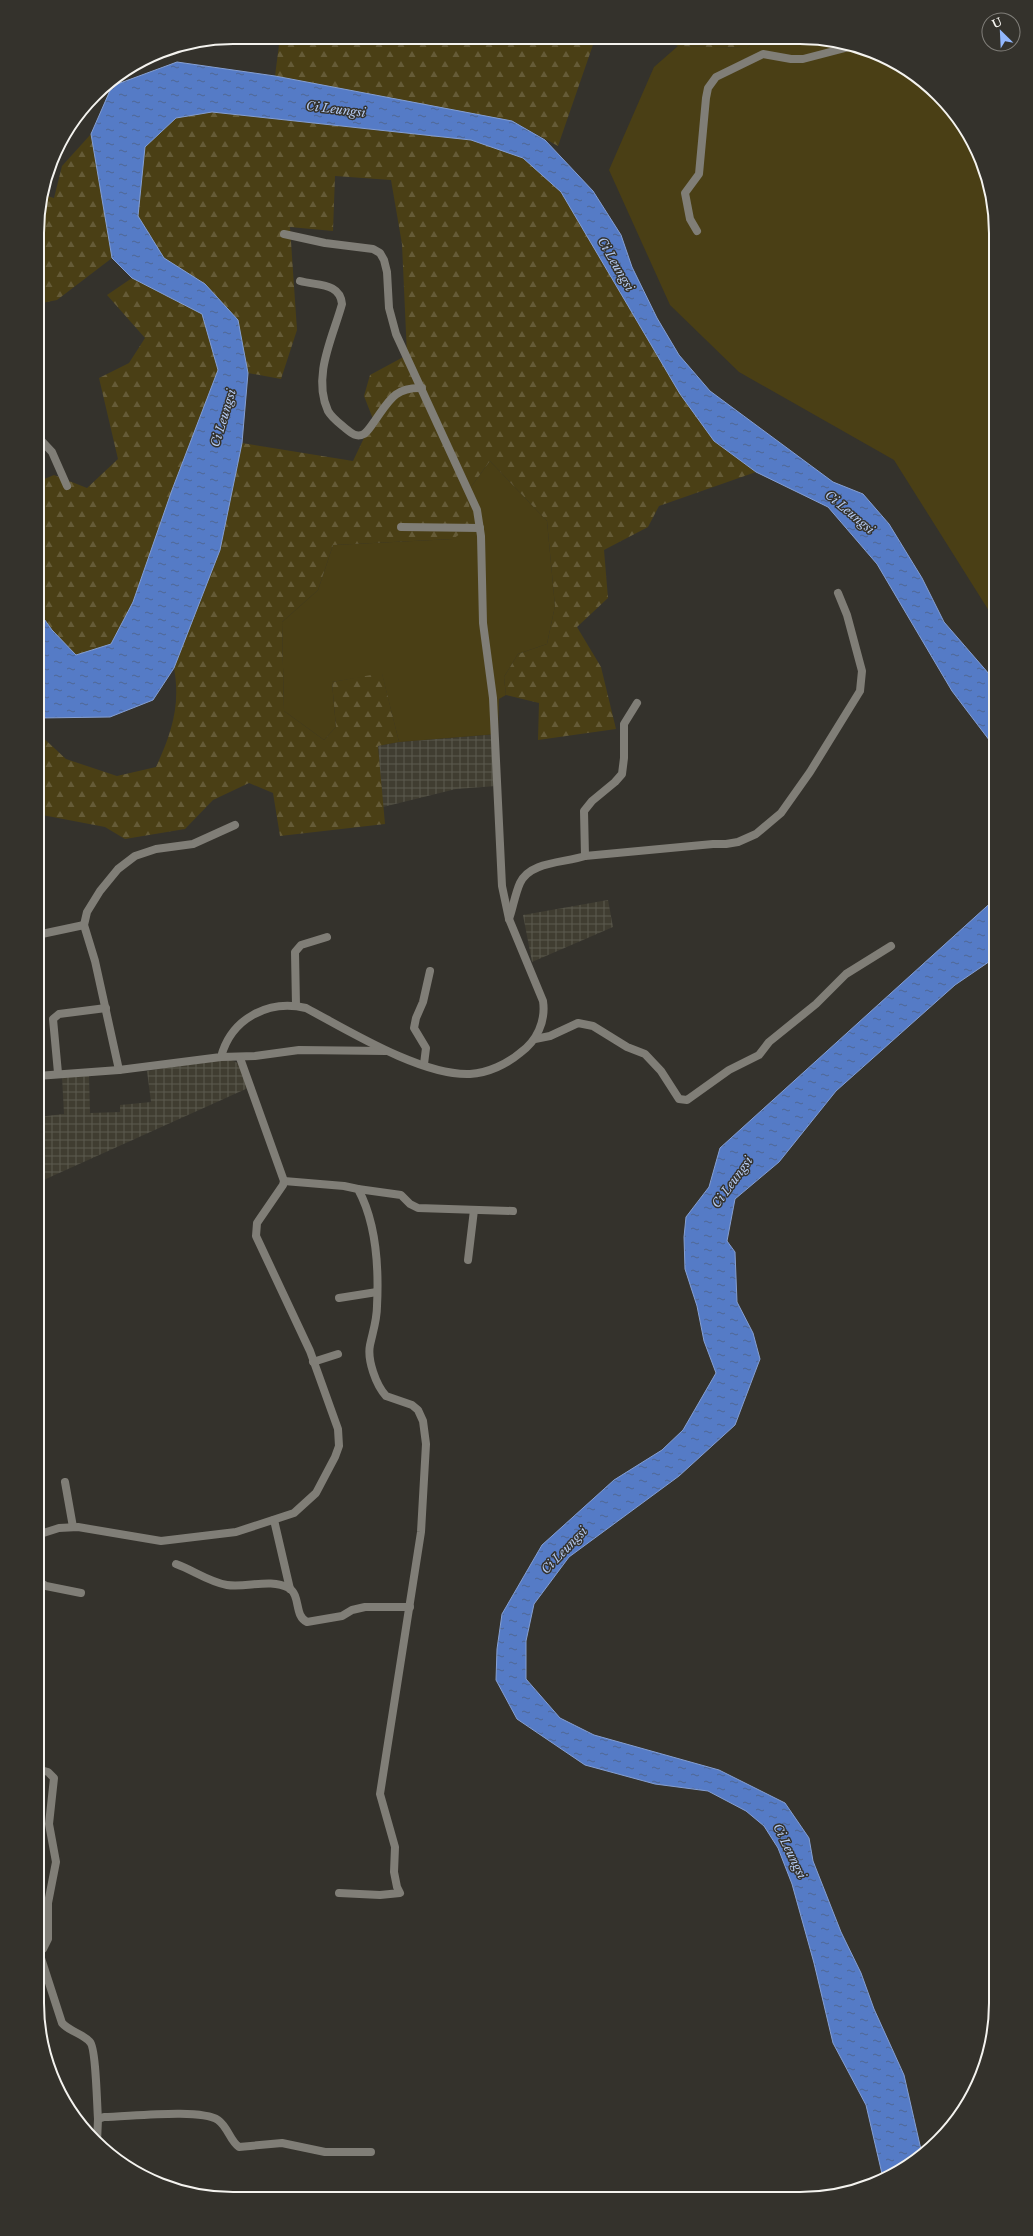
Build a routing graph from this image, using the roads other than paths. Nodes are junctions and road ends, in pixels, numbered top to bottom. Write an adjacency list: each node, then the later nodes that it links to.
1 (842, 49): 2 (street)
2 (697, 231)
3 (284, 234): 5 (street)
4 (300, 281): 5 (street)
5 (422, 388): 9 (street)
6 (44, 443): 7 (street)
7 (67, 486)
8 (401, 527): 9 (street)
9 (480, 528): 14 (street)
10 (838, 593): 13 (street)
11 (637, 703): 13 (street)
12 (235, 825): 15 (street)
13 (585, 856): 14 (street)
14 (510, 919): 22 (street)
15 (84, 925): 16 (street); 21 (street)
16 (44, 934)
17 (327, 936): 20 (street)
18 (891, 946): 22 (street)
19 (430, 971): 26 (street)
20 (296, 1006): 23 (street); 24 (street)
21 (106, 1008): 27 (street); 28 (street)
22 (535, 1039): 26 (street)
23 (387, 1051): 25 (street); 26 (street)
24 (221, 1057): 25 (street); 27 (street)
25 (240, 1058): 30 (street)
26 (424, 1064)
27 (119, 1070): 28 (street)
28 (58, 1073): 29 (street)
29 (44, 1075)
30 (284, 1181): 31 (street); 38 (street)
31 (358, 1189): 32 (street); 35 (street)
32 (474, 1210): 33 (street); 34 (street)
33 (513, 1211)
34 (468, 1260)
35 (377, 1292): 36 (street); 47 (street)
36 (338, 1298)
37 (338, 1354): 38 (street)
38 (313, 1362): 40 (street)
39 (65, 1482): 41 (street)
40 (274, 1520): 41 (street); 45 (street)
41 (73, 1527): 42 (street)
42 (44, 1533)
43 (176, 1564): 45 (street)
44 (44, 1585): 46 (street)
45 (290, 1589): 47 (street)
46 (82, 1593)
47 (410, 1607): 49 (street)
48 (44, 1771): 50 (street)
49 (339, 1893)
50 (44, 1947)
51 (44, 1970): 52 (street)
52 (98, 2119): 53 (street); 54 (street)
53 (97, 2135)
54 (371, 2152)

